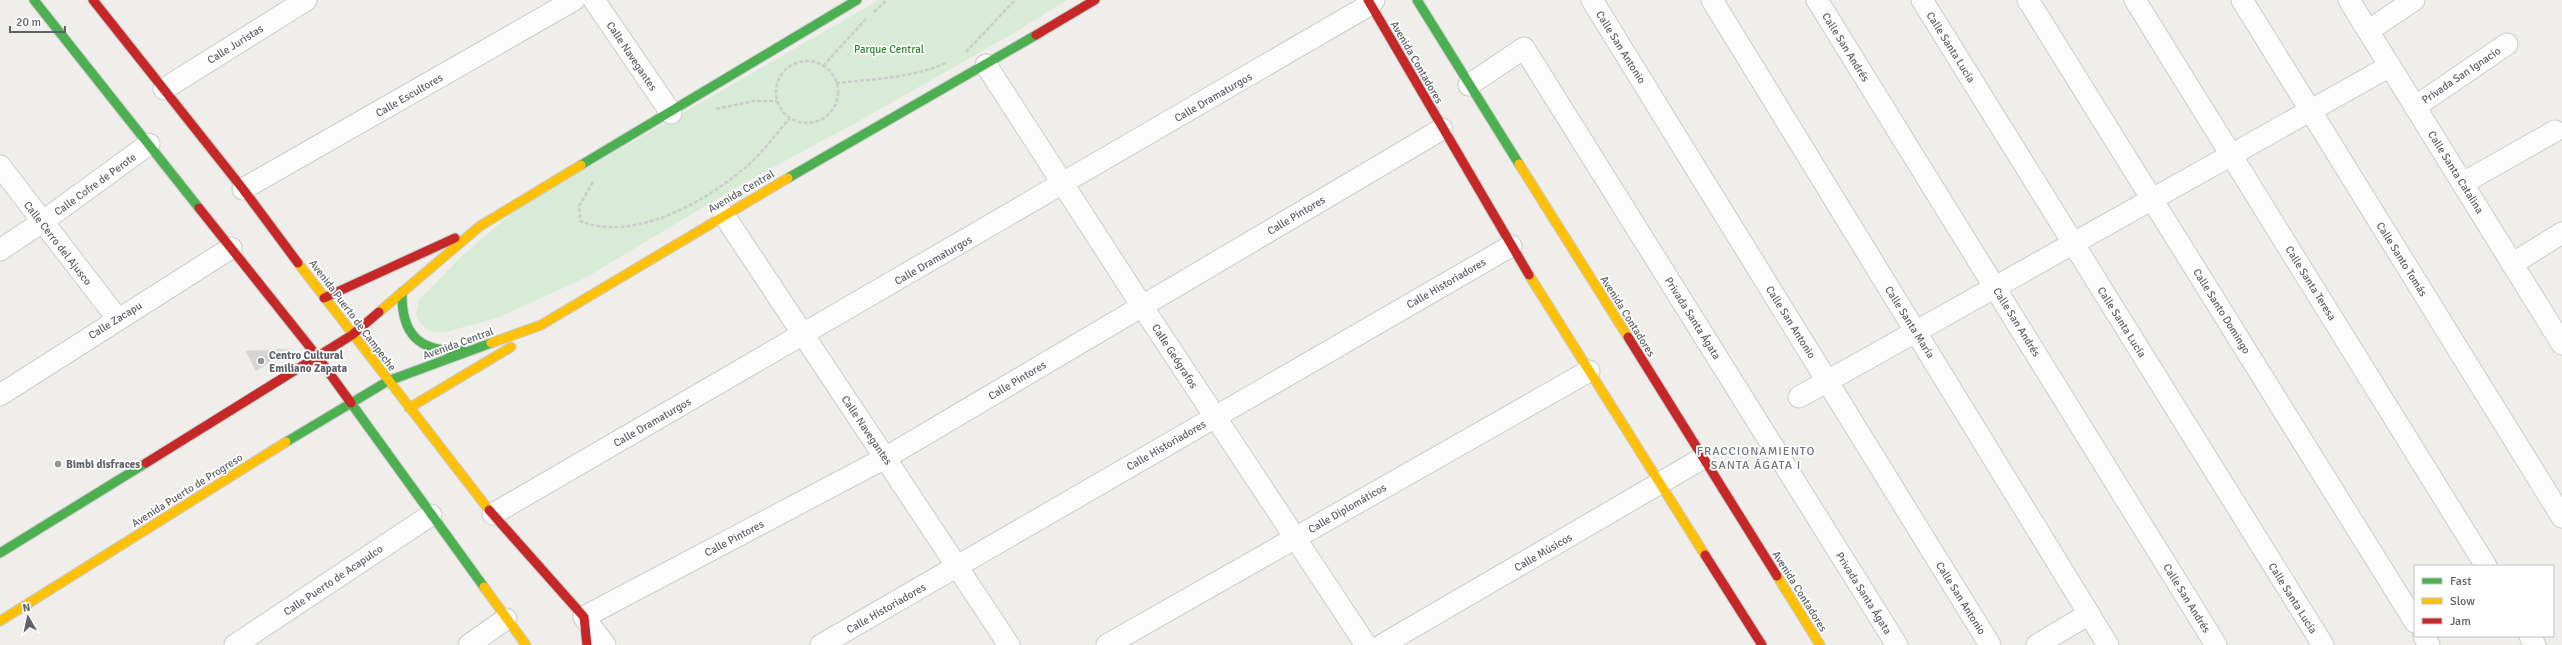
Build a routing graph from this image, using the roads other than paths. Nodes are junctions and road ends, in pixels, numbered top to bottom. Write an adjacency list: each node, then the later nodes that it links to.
1 (34, 0): 30 (main road)
2 (93, 0): 24 (main road, Avenida Puerto de Campeche)
3 (306, 0): 24 (street, Calle Juristas)
4 (574, 0): 35 (street, Calle Escultores)
5 (594, 0): 27 (street, Calle Navegantes)
6 (857, 0): 27 (main road)
7 (1095, 0): 21 (main road, Avenida Central)
8 (1417, 0): 23 (main road, Avenida Contadores)
9 (1592, 0): 60 (street, Calle San Antonio)
10 (1712, 0): 52 (street, Calle Santa María)
11 (1817, 0): 46 (street, Calle San Andrés)
12 (1922, 0): 41 (street, Calle Santa Lucía)
13 (2028, 0): 36 (street, Calle Santo Domingo)
14 (2135, 0): 31 (street, Calle Santa Teresa)
15 (2242, 0): 26 (street, Calle Santo Tomás)
16 (2349, 0): 19 (street, Calle Santa Catalina)
17 (2414, 0): 19 (street)
18 (1371, 1): 28 (main road, Avenida Contadores); 34 (street, Calle Dramaturgos)
19 (2368, 31): 22 (street, Calle Santa Catalina)
20 (2507, 44): 25 (street, Privada San Ignacio)
21 (986, 65): 34 (street, Calle Geógrafos); 37 (main road, Avenida Central)
22 (2390, 66): 25 (street, Calle Santa Catalina); 26 (street)
23 (1469, 85): 67 (main road, Avenida Contadores); 93 (street, Privada Santa Ágata)
24 (164, 89): 35 (main road, Avenida Puerto de Campeche)
25 (2415, 106): 33 (street, Calle Santa Catalina)
26 (2310, 110): 31 (street); 71 (street, Calle Santo Tomás)
27 (671, 113): 39 (main road)
28 (1442, 129): 42 (main road, Avenida Contadores); 49 (street, Calle Pintores)
29 (2555, 131): 33 (street)
30 (149, 144): 38 (street, Calle Cofre de Perote); 43 (main road)
31 (2231, 155): 36 (street); 74 (street, Calle Santa Teresa)
32 (0, 166): 38 (street, Calle Cerro del Ajusco)
33 (2462, 183): 45 (street, Calle Santa Catalina)
34 (1063, 184): 49 (street, Calle Geógrafos); 53 (street, Calle Dramaturgos)
35 (243, 189): 48 (main road, Avenida Puerto de Campeche)
36 (2152, 199): 41 (street); 79 (street, Calle Santo Domingo)
37 (724, 215): 51 (main road, Avenida Central); 53 (street, Calle Navegantes)
38 (42, 222): 44 (street, Calle Cofre de Perote); 50 (street, Calle Cerro del Ajusco)
39 (480, 226): 47 (main road); 48 (main road)
40 (2562, 233): 45 (street)
41 (2073, 243): 46 (street); 98 (street, Calle Santa Lucía)
42 (1511, 246): 58 (main road, Avenida Contadores); 65 (street, Calle Historiadores)
43 (231, 248): 50 (street, Calle Zacapu); 57 (main road)
44 (0, 250)
45 (2512, 264): 55 (street, Calle Santa Catalina)
46 (1995, 287): 52 (street); 97 (street, Calle San Andrés)
47 (402, 292): 54 (main road); 56 (main road)
48 (324, 298): 54 (main road, Avenida Puerto de Campeche)
49 (1142, 306): 65 (street, Calle Geógrafos); 66 (street, Calle Pintores)
50 (117, 318): 61 (street, Calle Zacapu)
51 (540, 325): 56 (main road, Avenida Central); 64 (main road)
52 (1916, 332): 60 (street); 76 (street, Calle Santa María)
53 (803, 334): 66 (street, Calle Navegantes); 70 (street, Calle Dramaturgos)
54 (352, 335): 57 (main road); 59 (main road, Avenida Puerto de Campeche)
55 (2562, 342)
56 (483, 347): 59 (main road, Avenida Central)
57 (317, 356): 63 (main road); 73 (main road)
58 (1589, 371): 68 (main road, Avenida Contadores); 72 (street, Calle Diplomáticos)
59 (388, 381): 63 (main road, Avenida Puerto de Progreso); 64 (main road, Avenida Puerto de Campeche)
60 (1827, 381): 62 (street); 94 (street, Calle San Antonio)
61 (0, 394)
62 (1799, 396)
63 (350, 402): 69 (main road); 80 (main road, Avenida Puerto de Progreso)
64 (409, 408): 70 (main road, Avenida Puerto de Campeche)
65 (1215, 417): 72 (street, Calle Geógrafos); 75 (street, Calle Historiadores)
66 (885, 458): 75 (street, Calle Navegantes); 77 (street, Calle Pintores)
67 (1703, 458): 68 (street, Calle Músicos); 92 (main road, Avenida Contadores)
68 (1660, 484): 90 (street, Calle Músicos); 91 (main road, Avenida Contadores)
69 (431, 514): 78 (main road); 81 (street, Calle Puerto de Acapulco)
70 (493, 514): 77 (main road, Avenida Puerto de Campeche)
71 (2562, 517)
72 (1295, 538): 88 (street, Calle Diplomáticos); 89 (street, Calle Geógrafos)
73 (0, 553)
74 (2485, 565)
75 (958, 567): 86 (street, Calle Historiadores); 87 (street, Calle Navegantes)
76 (2089, 614): 95 (street); 96 (street, Calle Santa María)
77 (584, 617): 84 (main road); 85 (street)
78 (506, 619): 82 (street); 83 (main road)
79 (2414, 620)
80 (0, 621)
81 (235, 645)
82 (469, 645)
83 (526, 645)
84 (587, 645)
85 (605, 645)
86 (821, 645)
87 (1009, 645)
88 (1106, 645)
89 (1366, 645)
90 (1382, 645)
91 (1762, 645)
92 (1820, 645)
93 (1897, 645)
94 (1990, 645)
95 (2037, 645)
96 (2108, 645)
97 (2216, 645)
98 (2323, 645)

